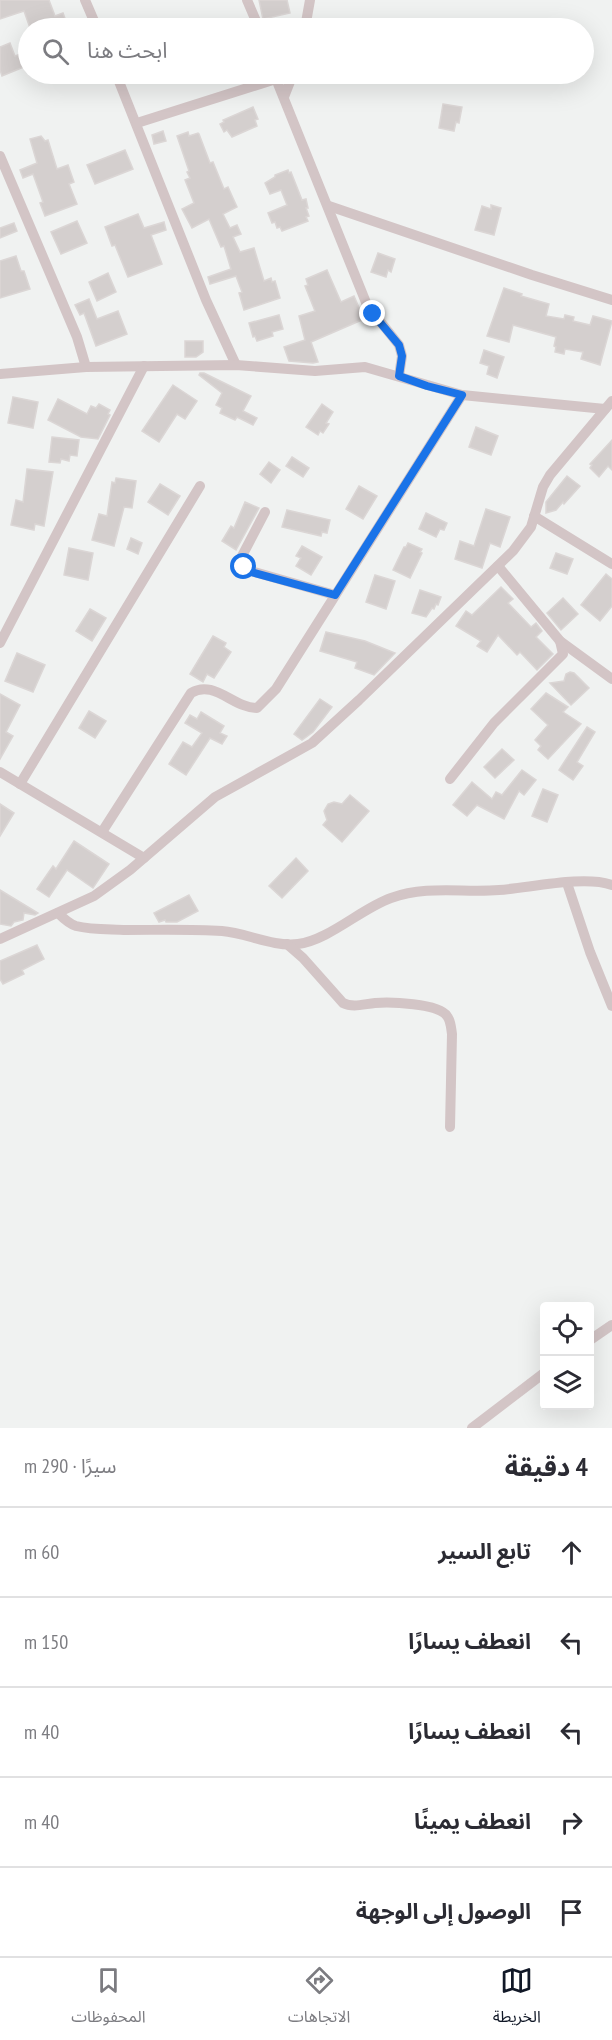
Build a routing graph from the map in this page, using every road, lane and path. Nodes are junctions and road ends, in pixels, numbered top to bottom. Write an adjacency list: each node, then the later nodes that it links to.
1 (85, 0): 4 (street)
2 (247, 0): 5 (street)
3 (310, 0): 6 (street)
4 (93, 18)
5 (255, 18)
6 (307, 18)
7 (120, 84): 12 (street)
8 (252, 84): 12 (street)
9 (278, 84): 11 (street)
10 (289, 84): 11 (street)
11 (284, 97): 14 (street)
12 (137, 123): 16 (street)
13 (0, 156): 18 (street)
14 (328, 206): 15 (street); 20 (street)
15 (612, 300)
16 (236, 365): 17 (street); 20 (street)
17 (144, 366): 18 (street); 30 (street)
18 (86, 367): 19 (street)
19 (0, 374)
20 (399, 376): 21 (street)
21 (462, 395): 22 (street); 28 (street)
22 (608, 405): 25 (street)
23 (201, 486): 34 (street)
24 (266, 512): 28 (street)
25 (534, 516): 26 (street); 27 (street)
26 (612, 564)
27 (498, 566): 29 (street); 36 (street)
28 (335, 595): 35 (street)
29 (560, 641): 31 (street); 33 (street)
30 (0, 643)
31 (612, 679)
32 (0, 772): 34 (street)
33 (450, 778)
34 (20, 784): 35 (street)
35 (102, 832): 36 (street)
36 (144, 858): 39 (street)
37 (567, 883): 38 (street); 43 (street); 44 (street)
38 (612, 885)
39 (58, 913): 41 (street); 43 (street)
40 (0, 931): 41 (street)
41 (12, 933): 42 (street)
42 (0, 939)
43 (287, 944): 45 (street)
44 (612, 1006)
45 (450, 1127)
46 (612, 1325): 47 (street)
47 (594, 1337)
48 (540, 1376): 49 (street)
49 (472, 1428)

